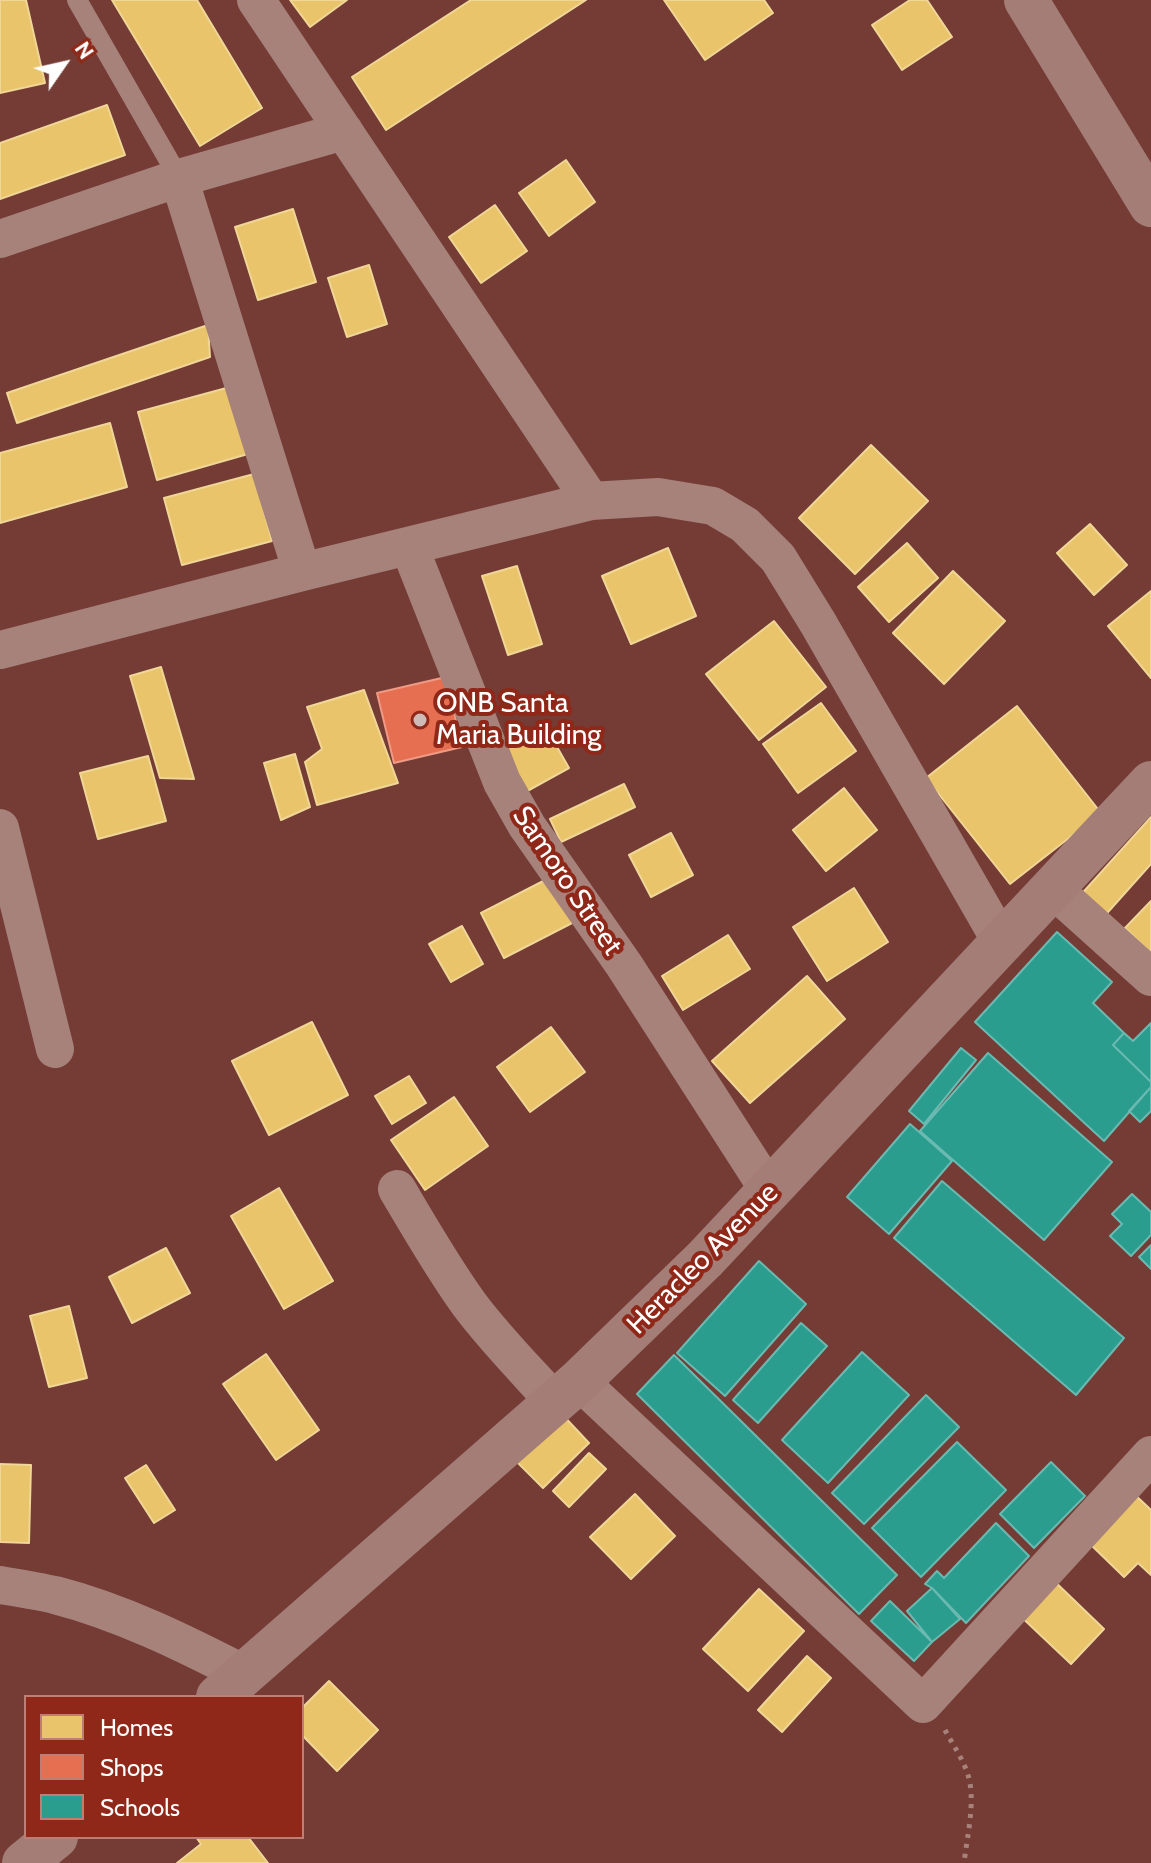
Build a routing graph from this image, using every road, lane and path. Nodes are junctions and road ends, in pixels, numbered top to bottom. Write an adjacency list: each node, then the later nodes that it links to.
1 (77, 0): 5 (lane)
2 (256, 0): 4 (street)
3 (1026, 0): 6 (street)
4 (344, 131): 5 (street); 8 (street)
5 (179, 178): 7 (street); 10 (street)
6 (1151, 205)
7 (0, 239)
8 (591, 501): 9 (street); 15 (street)
9 (409, 546): 10 (street); 19 (street, Samoro Street)
10 (302, 572): 11 (street)
11 (0, 650)
12 (1151, 783): 14 (street, Heracleo Avenue)
13 (0, 828): 17 (street)
14 (1053, 889): 15 (street, Heracleo Avenue); 16 (street)
15 (1002, 943): 19 (street, Heracleo Avenue)
16 (1151, 977)
17 (55, 1049)
18 (397, 1189): 20 (street)
19 (770, 1192): 20 (street, Heracleo Avenue)
20 (567, 1391): 23 (street, Heracleo Avenue); 24 (street)
21 (1151, 1455): 24 (street)
22 (0, 1585): 23 (street)
23 (231, 1686)
24 (923, 1704): 27 (path)
25 (54, 1839): 26 (street)
26 (24, 1863)
27 (964, 1863)

